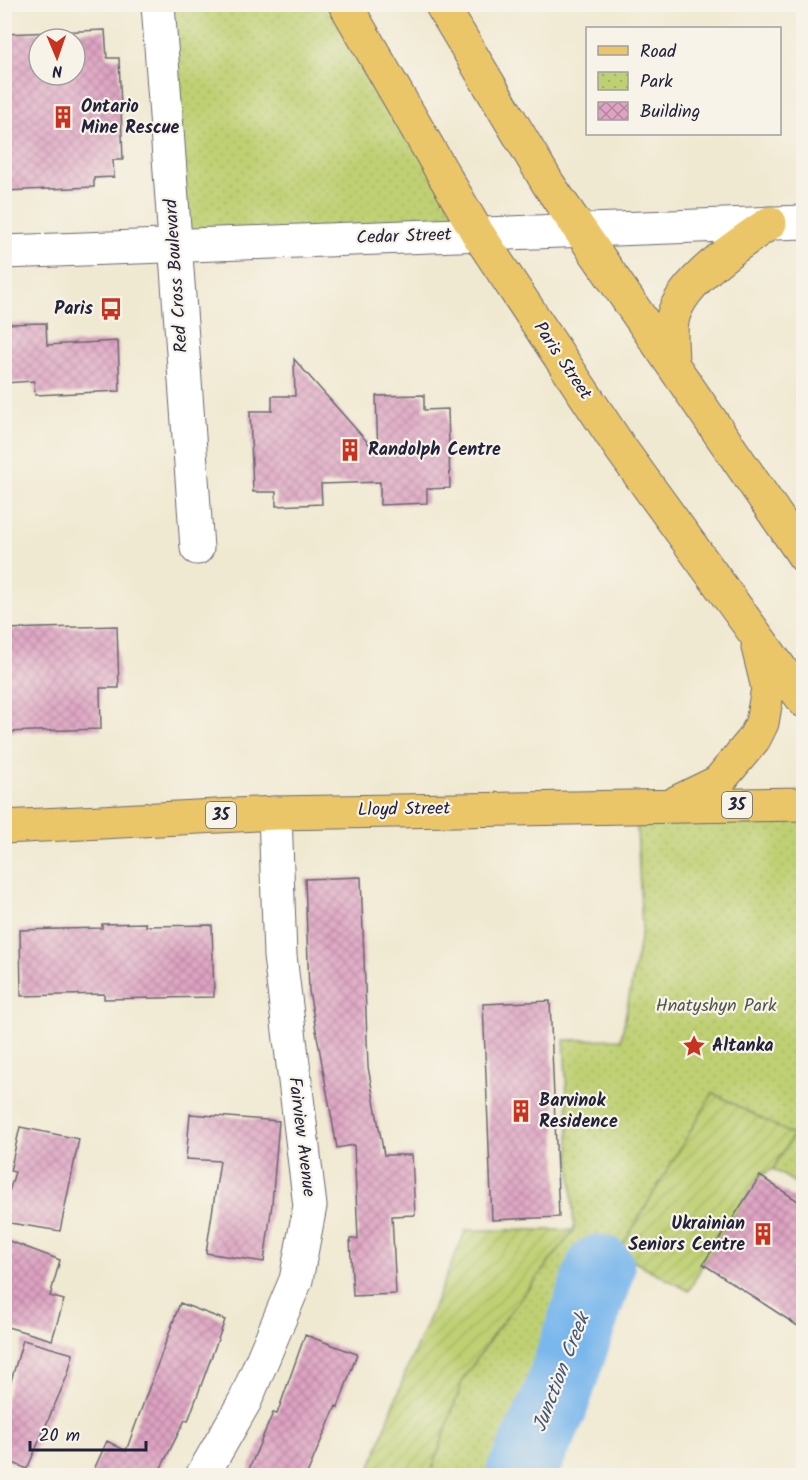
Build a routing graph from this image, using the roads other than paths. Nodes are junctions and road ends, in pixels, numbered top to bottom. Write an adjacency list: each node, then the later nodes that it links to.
1 (158, 4): 8 (street, Red Cross Boulevard)
2 (345, 4): 7 (main road, Paris Street)
3 (441, 4): 6 (main road)
4 (804, 222): 5 (street, Cedar Street)
5 (770, 223): 6 (street, Cedar Street); 10 (main road)
6 (581, 231): 7 (street, Cedar Street); 10 (main road)
7 (478, 234): 8 (street, Cedar Street); 13 (main road, Paris Street)
8 (175, 245): 9 (street, Cedar Street); 11 (street, Red Cross Boulevard)
9 (4, 252)
10 (672, 364): 12 (main road)
11 (197, 548)
12 (804, 556)
13 (755, 633): 14 (main road, Paris Street); 16 (main road)
14 (804, 701)
15 (804, 804): 16 (main road, Lloyd Street / 35)
16 (670, 806): 17 (main road, Lloyd Street / 35)
17 (275, 813): 18 (main road, Lloyd Street / 35); 19 (street, Fairview Avenue)
18 (4, 827)
19 (202, 1476)

